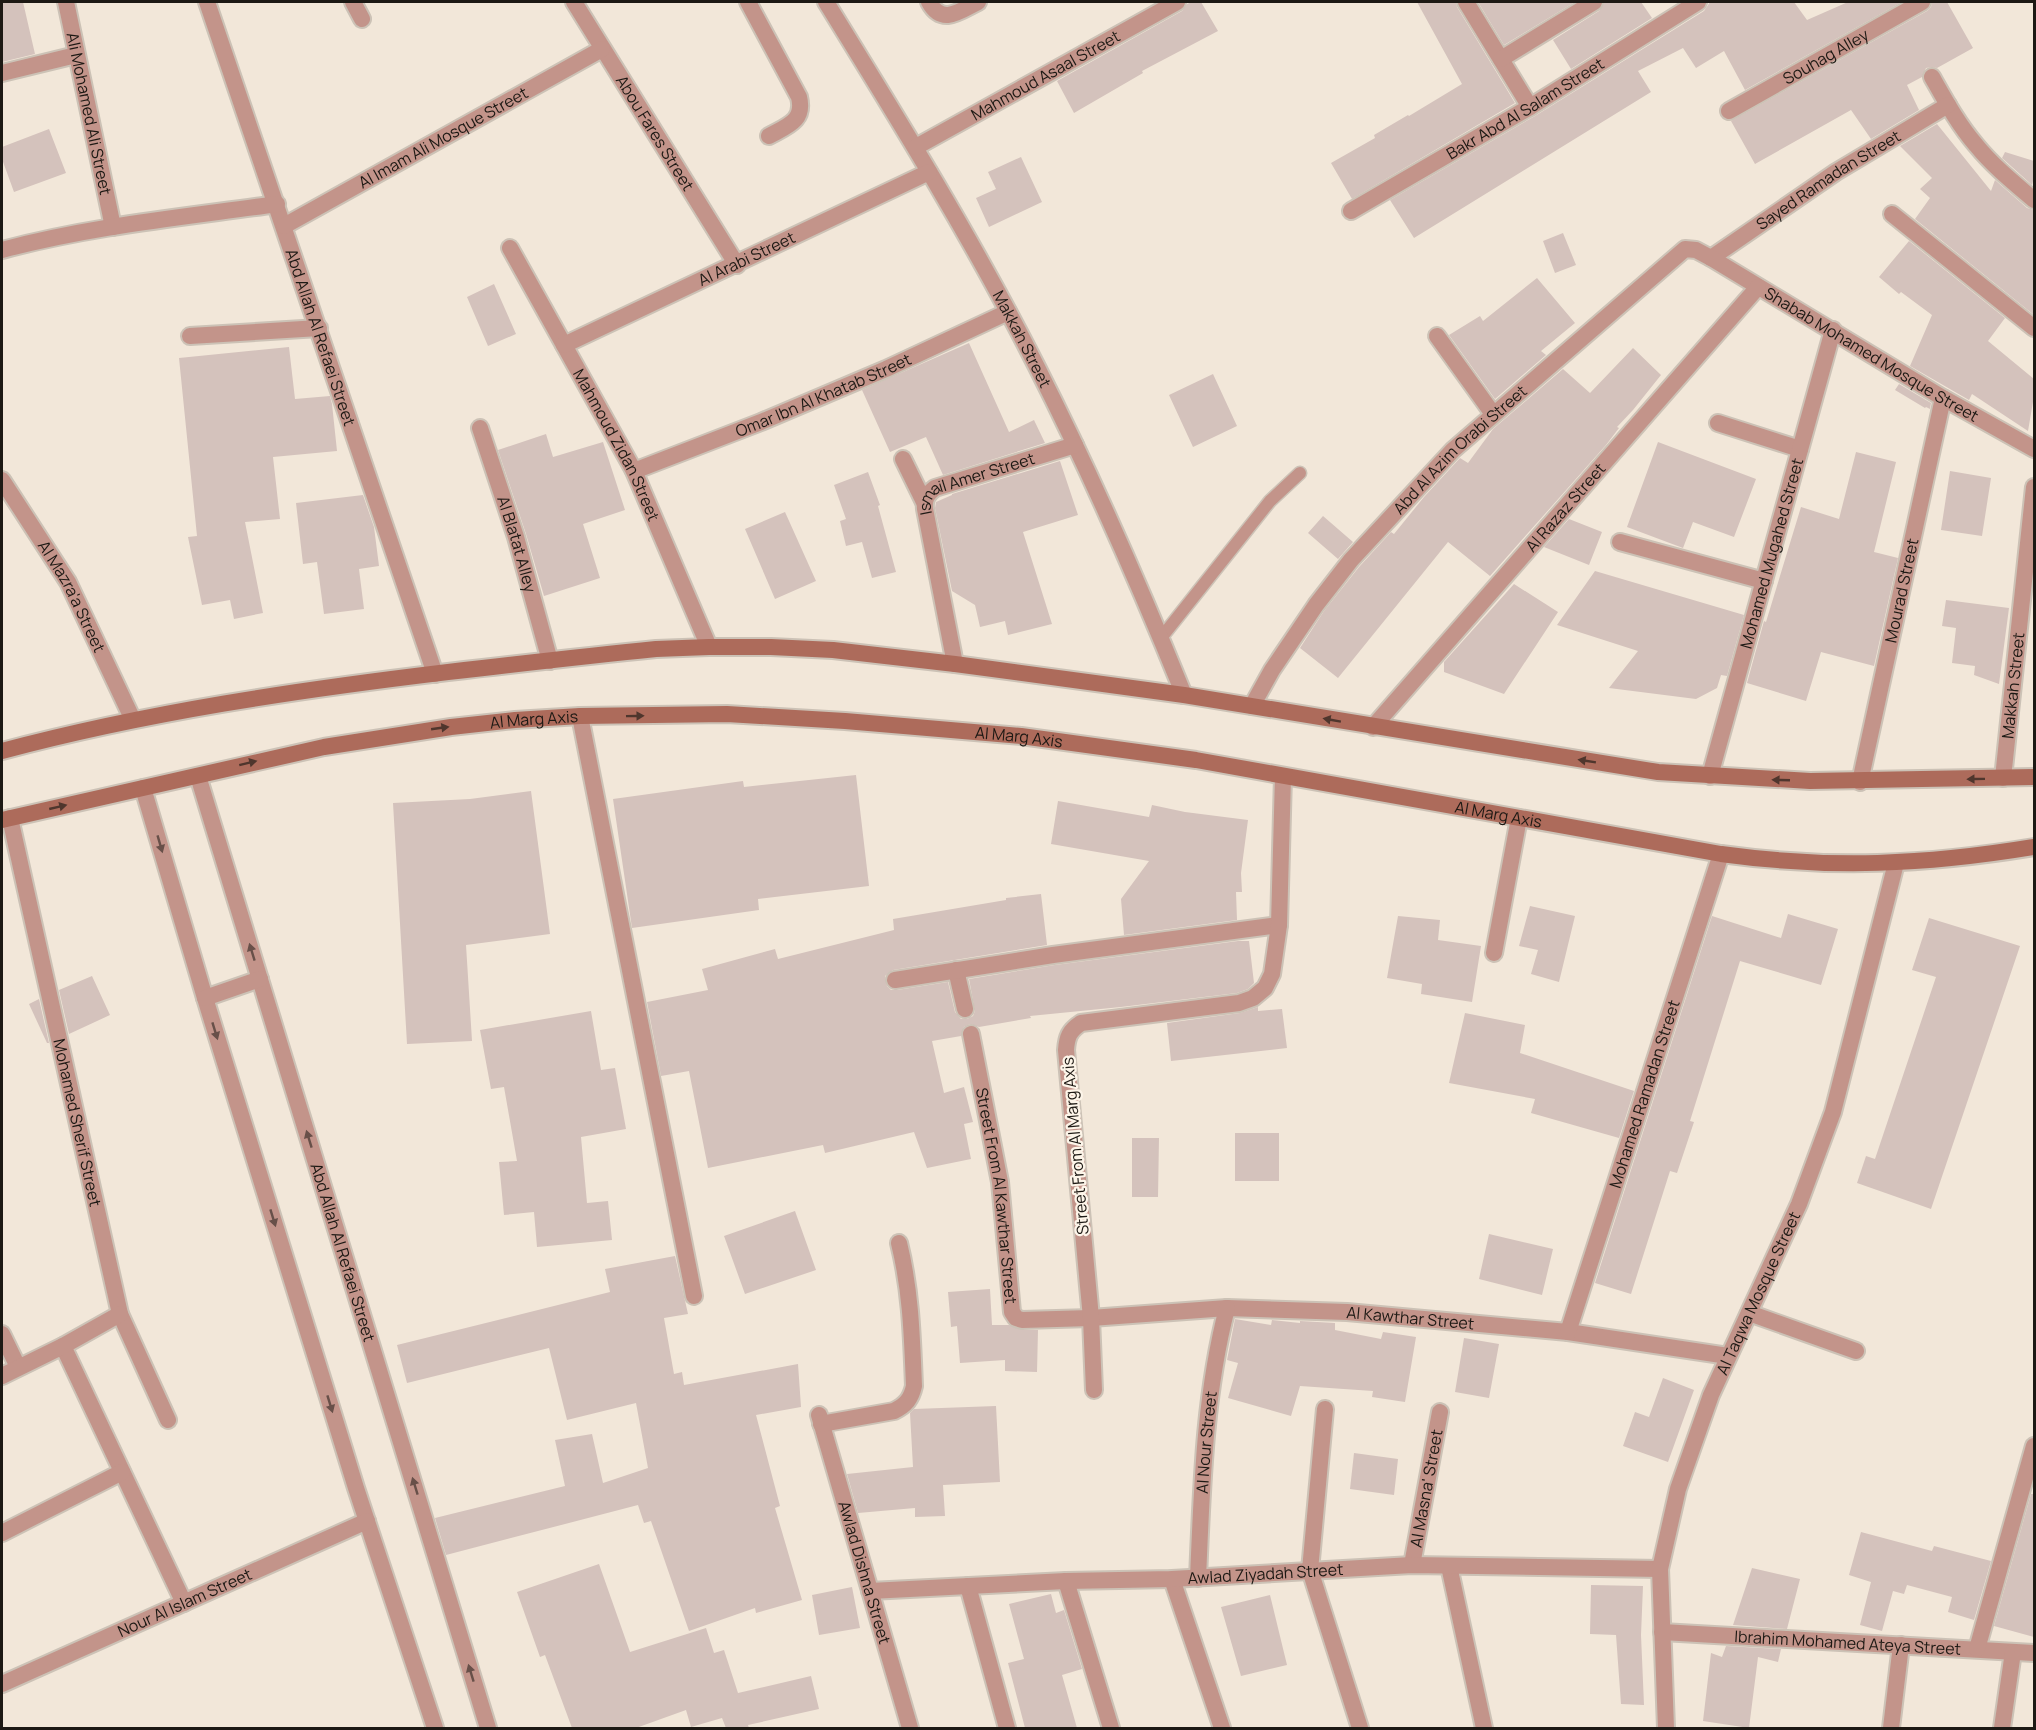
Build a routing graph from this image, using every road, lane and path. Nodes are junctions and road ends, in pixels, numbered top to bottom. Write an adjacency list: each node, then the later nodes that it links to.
1 (66, 2): 16 (street, Ali Mohamed Ali Street)
2 (207, 2): 27 (street, Abd Allah Al Refaei Street)
3 (352, 2): 14 (street)
4 (574, 2): 15 (street, Abou Fares Street)
5 (748, 2): 23 (street)
6 (826, 2): 24 (street, Makkah Street)
7 (929, 2): 8 (street)
8 (978, 2)
9 (1176, 2): 24 (street, Mahmoud Asaal Street)
10 (1466, 2): 17 (street)
11 (1594, 2): 17 (street)
12 (1698, 2): 21 (street, Bakr Abd Al Salam Street)
13 (1922, 2): 22 (street, Souhag Alley)
14 (362, 19)
15 (602, 49): 30 (street, Al Imam Ali Mosque Street); 35 (street, Abou Fares Street)
16 (76, 55): 18 (street); 31 (street, Ali Mohamed Ali Street)
17 (1501, 59): 21 (street)
18 (2, 73)
19 (1932, 77): 20 (street)
20 (1948, 105): 26 (street); 34 (street, Sayed Ramadan Street)
21 (1530, 107): 28 (street, Bakr Abd Al Salam Street)
22 (1729, 111)
23 (769, 136)
24 (916, 147): 25 (street, Makkah Street)
25 (929, 172): 35 (street, Al Arabi Street); 37 (street, Makkah Street)
26 (2034, 200)
27 (277, 204): 30 (street, Abd Allah Al Refaei Street); 31 (street)
28 (1351, 211)
29 (1892, 214): 39 (street)
30 (284, 226): 38 (street, Abd Allah Al Refaei Street)
31 (114, 227): 33 (street)
32 (510, 248): 43 (street, Mahmoud Zidan Street)
33 (2, 250)
34 (1711, 258): 36 (street, Shabab Mohamed Mosque Street); 45 (street, Abd Al Azim Orabi Street)
35 (737, 264): 43 (street, Al Arabi Street)
36 (1758, 287): 40 (street, Shabab Mohamed Mosque Street); 68 (street, Al Razaz Street)
37 (1008, 312): 48 (street, Makkah Street); 52 (street, Omar Ibn Al Khatab Street)
38 (319, 328): 41 (street); 63 (street, Abd Allah Al Refaei Street)
39 (2034, 328)
40 (1833, 330): 44 (street, Shabab Mohamed Mosque Street); 50 (street, Mohamed Mugahed Street)
41 (190, 336)
42 (1437, 336): 45 (street)
43 (564, 345): 52 (street, Mahmoud Zidan Street)
44 (1943, 398): 49 (street, Shabab Mohamed Mosque Street); 75 (street, Mourad Street)
45 (1493, 414): 65 (street, Abd Al Azim Orabi Street)
46 (1718, 423): 50 (street)
47 (480, 428): 61 (street, Al Blatat Alley)
48 (1075, 445): 56 (street, Ismail Amer Street); 59 (street, Makkah Street)
49 (2034, 448)
50 (1800, 449): 58 (street, Mohamed Mugahed Street)
51 (903, 459): 56 (street)
52 (634, 471): 60 (street, Mahmoud Zidan Street)
53 (1300, 473): 59 (lane)
54 (2, 480): 67 (street, Al Mazra'a Street)
55 (2034, 495): 74 (street, Makkah Street)
56 (924, 502): 62 (street, Ismail Amer Street)
57 (1620, 542): 58 (street)
58 (1764, 581): 71 (street, Mohamed Mugahed Street)
59 (1161, 638): 64 (street, Makkah Street)
60 (709, 647): 61 (main road); 62 (main road)
61 (550, 660): 63 (main road)
62 (955, 664): 64 (main road)
63 (435, 674): 67 (main road)
64 (1184, 695): 65 (main road)
65 (1252, 706): 68 (main road, one-way to 65)
66 (580, 717): 70 (main road, Al Marg Axis, one-way to 66); 72 (main road, Al Marg Axis, one-way to 72); 91 (street)
67 (133, 720): 69 (main road)
68 (1373, 727): 71 (main road, one-way to 68)
69 (2, 751)
70 (198, 776): 76 (main road, Al Marg Axis); 85 (street, Abd Allah Al Refaei Street, one-way to 70)
71 (1710, 776): 75 (main road, one-way to 71)
72 (1283, 777): 77 (main road, Al Marg Axis); 82 (street, Street From Al Marg Axis)
73 (2034, 777): 74 (main road)
74 (2003, 778): 75 (main road, one-way to 75)
75 (1860, 782)
76 (143, 788): 78 (main road, Al Marg Axis, one-way to 76); 87 (street, one-way to 87)
77 (1519, 818): 80 (main road, Al Marg Axis); 83 (street)
78 (6, 819): 94 (street, Mohamed Sherif Street)
79 (2034, 847): 81 (main road, Al Marg Axis)
80 (1721, 854): 81 (main road, Al Marg Axis); 96 (street, Mohamed Ramadan Street)
81 (1896, 863): 93 (street, Al Taqwa Mosque Street)
82 (1279, 925): 84 (street); 95 (street, Street From Al Marg Axis)
83 (1494, 953)
84 (957, 970): 86 (street); 88 (street)
85 (260, 980): 87 (street); 128 (street, Abd Allah Al Refaei Street, one-way to 85)
86 (895, 980)
87 (205, 998): 109 (street, one-way to 109)
88 (965, 1009)
89 (971, 1034): 95 (street, Street From Al Kawthar Street)
90 (899, 1243): 119 (street, Awlad Dishna Street)
91 (694, 1296)
92 (1227, 1308): 95 (street, Al Kawthar Street); 96 (street, Al Kawthar Street); 115 (street, Al Nour Street)
93 (1749, 1313): 99 (street); 100 (street, Al Taqwa Mosque Street)
94 (120, 1314): 98 (street); 106 (street, Mohamed Sherif Street)
95 (1091, 1318): 103 (street, Street From Al Marg Axis)
96 (1568, 1332): 100 (street, Al Kawthar Street)
97 (2, 1334): 101 (street)
98 (63, 1346): 101 (street); 108 (street)
99 (1856, 1351)
100 (1728, 1356): 113 (street, Al Taqwa Mosque Street)
101 (18, 1367): 102 (street)
102 (2, 1376)
103 (1094, 1390)
104 (1325, 1409): 114 (street)
105 (1440, 1412): 111 (street, Al Masna' Street)
106 (168, 1420)
107 (2034, 1446): 123 (street)
108 (122, 1472): 110 (street); 120 (street)
109 (367, 1521): 120 (street, Nour Al Islam Street); 127 (street)
110 (2, 1533)
111 (1412, 1565): 112 (street, Awlad Ziyadah Street); 114 (street, Awlad Ziyadah Street)
112 (1449, 1566): 113 (street, Awlad Ziyadah Street); 134 (street)
113 (1660, 1569): 121 (street, Al Taqwa Mosque Street)
114 (1310, 1570): 115 (street, Awlad Ziyadah Street); 133 (street)
115 (1198, 1578): 116 (street, Awlad Ziyadah Street)
116 (1172, 1579): 117 (street, Awlad Ziyadah Street); 132 (street)
117 (1066, 1581): 118 (street, Awlad Ziyadah Street); 131 (street)
118 (968, 1586): 119 (street, Awlad Ziyadah Street); 130 (street)
119 (870, 1591): 129 (street, Awlad Dishna Street)
120 (184, 1603): 126 (street, Nour Al Islam Street)
121 (1662, 1632): 122 (street, Ibrahim Mohamed Ateya Street); 135 (street, Al Taqwa Mosque Street)
122 (1901, 1645): 123 (street, Ibrahim Mohamed Ateya Street); 136 (street)
123 (1977, 1649): 124 (street, Ibrahim Mohamed Ateya Street)
124 (2013, 1652): 125 (street, Ibrahim Mohamed Ateya Street); 137 (street)
125 (2034, 1653)
126 (2, 1684)
127 (435, 1728)
128 (489, 1728)
129 (910, 1728)
130 (1006, 1728)
131 (1111, 1728)
132 (1222, 1728)
133 (1360, 1728)
134 (1484, 1728)
135 (1666, 1728)
136 (1891, 1728)
137 (2002, 1728)

